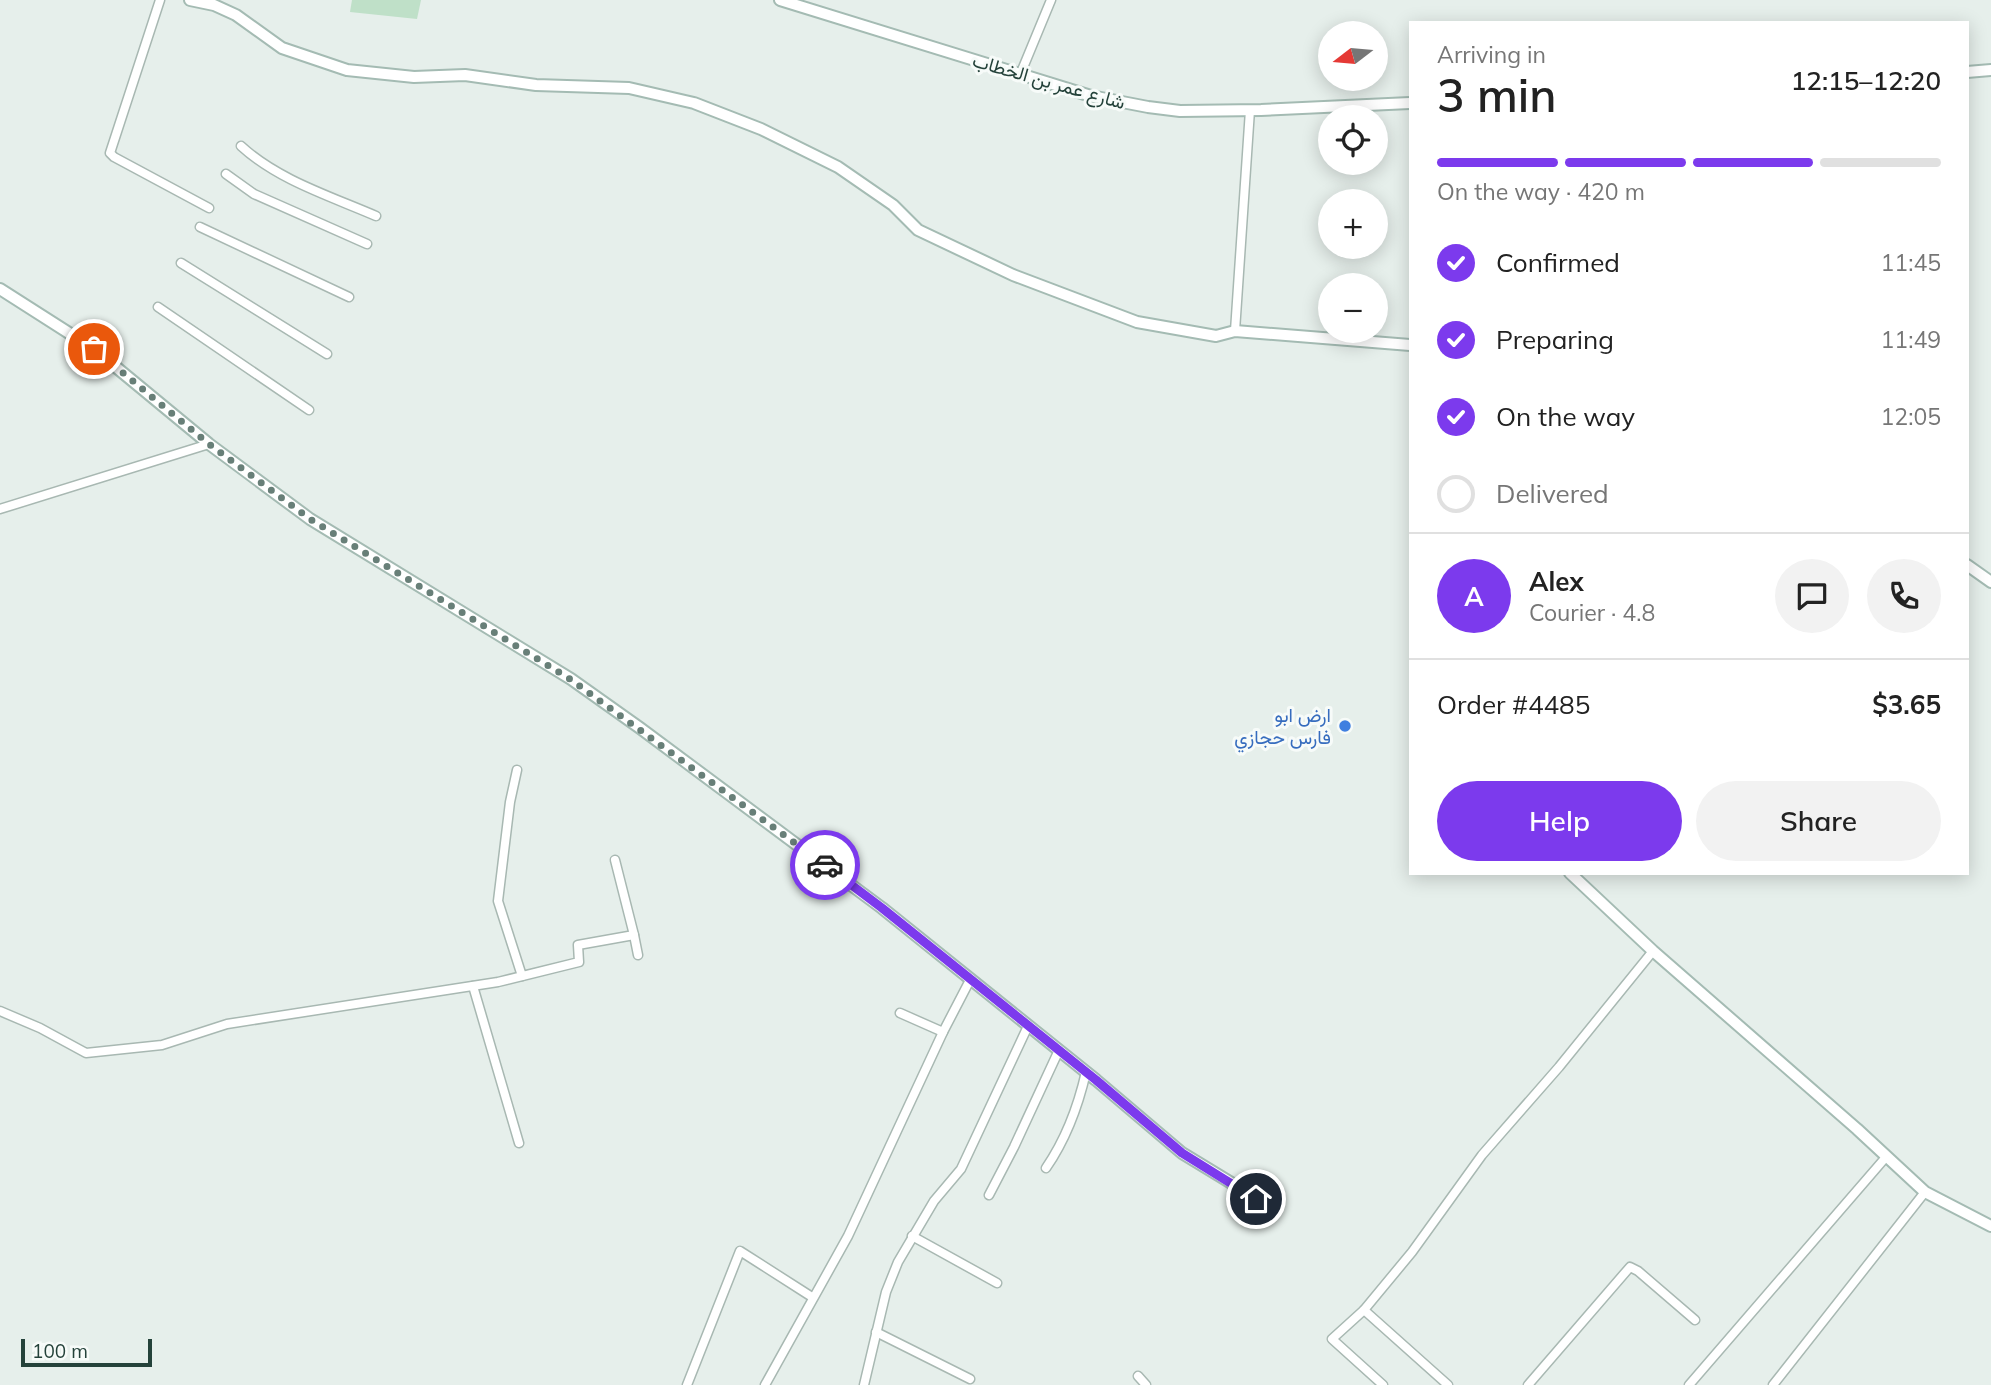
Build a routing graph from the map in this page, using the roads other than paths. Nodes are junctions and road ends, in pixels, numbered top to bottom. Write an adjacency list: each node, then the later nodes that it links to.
1 (160, 0): 12 (street)
2 (190, 0): 20 (street)
3 (780, 0): 7 (street, شارع عمر بن الخطاب)
4 (1051, 0): 7 (street)
5 (1991, 70): 6 (street)
6 (1969, 72)
7 (1020, 75): 9 (street, شارع عمر بن الخطاب)
8 (1409, 103): 9 (street, شارع عمر بن الخطاب)
9 (1250, 110): 20 (street)
10 (241, 146): 13 (street)
11 (226, 174): 15 (street)
12 (209, 208)
13 (376, 216)
14 (200, 227): 18 (street)
15 (367, 244)
16 (181, 263): 22 (street)
17 (0, 289): 24 (street)
18 (349, 297)
19 (158, 307): 23 (street)
20 (1235, 331): 21 (street)
21 (1409, 345)
22 (327, 354)
23 (309, 410)
24 (209, 444): 25 (street); 35 (street)
25 (0, 509)
26 (1969, 566): 27 (street)
27 (1991, 582)
28 (517, 770): 34 (street)
29 (615, 860): 31 (street)
30 (1572, 875): 32 (street)
31 (635, 935): 33 (street); 34 (street)
32 (1653, 951): 44 (street); 53 (street)
33 (638, 955)
34 (522, 976): 36 (street)
35 (970, 980): 39 (street); 40 (street)
36 (473, 986): 37 (street); 43 (street)
37 (0, 1011)
38 (900, 1013): 40 (street)
39 (1028, 1026): 41 (street); 50 (street)
40 (943, 1032): 52 (street)
41 (1059, 1050): 42 (street); 47 (street)
42 (1086, 1072): 45 (street); 48 (street)
43 (519, 1143)
44 (1886, 1157): 46 (street); 65 (street)
45 (1046, 1168)
46 (1925, 1192): 49 (street); 66 (street)
47 (989, 1195)
48 (1256, 1199)
49 (1991, 1226)
50 (912, 1236): 51 (street); 55 (street)
51 (997, 1283)
52 (812, 1297): 58 (street); 59 (street)
53 (1364, 1310): 62 (street); 63 (street)
54 (1695, 1321): 64 (street)
55 (876, 1332): 57 (street); 60 (street)
56 (1138, 1376): 61 (street)
57 (970, 1378)
58 (687, 1385)
59 (765, 1385)
60 (864, 1385)
61 (1146, 1385)
62 (1382, 1385)
63 (1448, 1385)
64 (1528, 1385)
65 (1689, 1385)
66 (1773, 1385)

